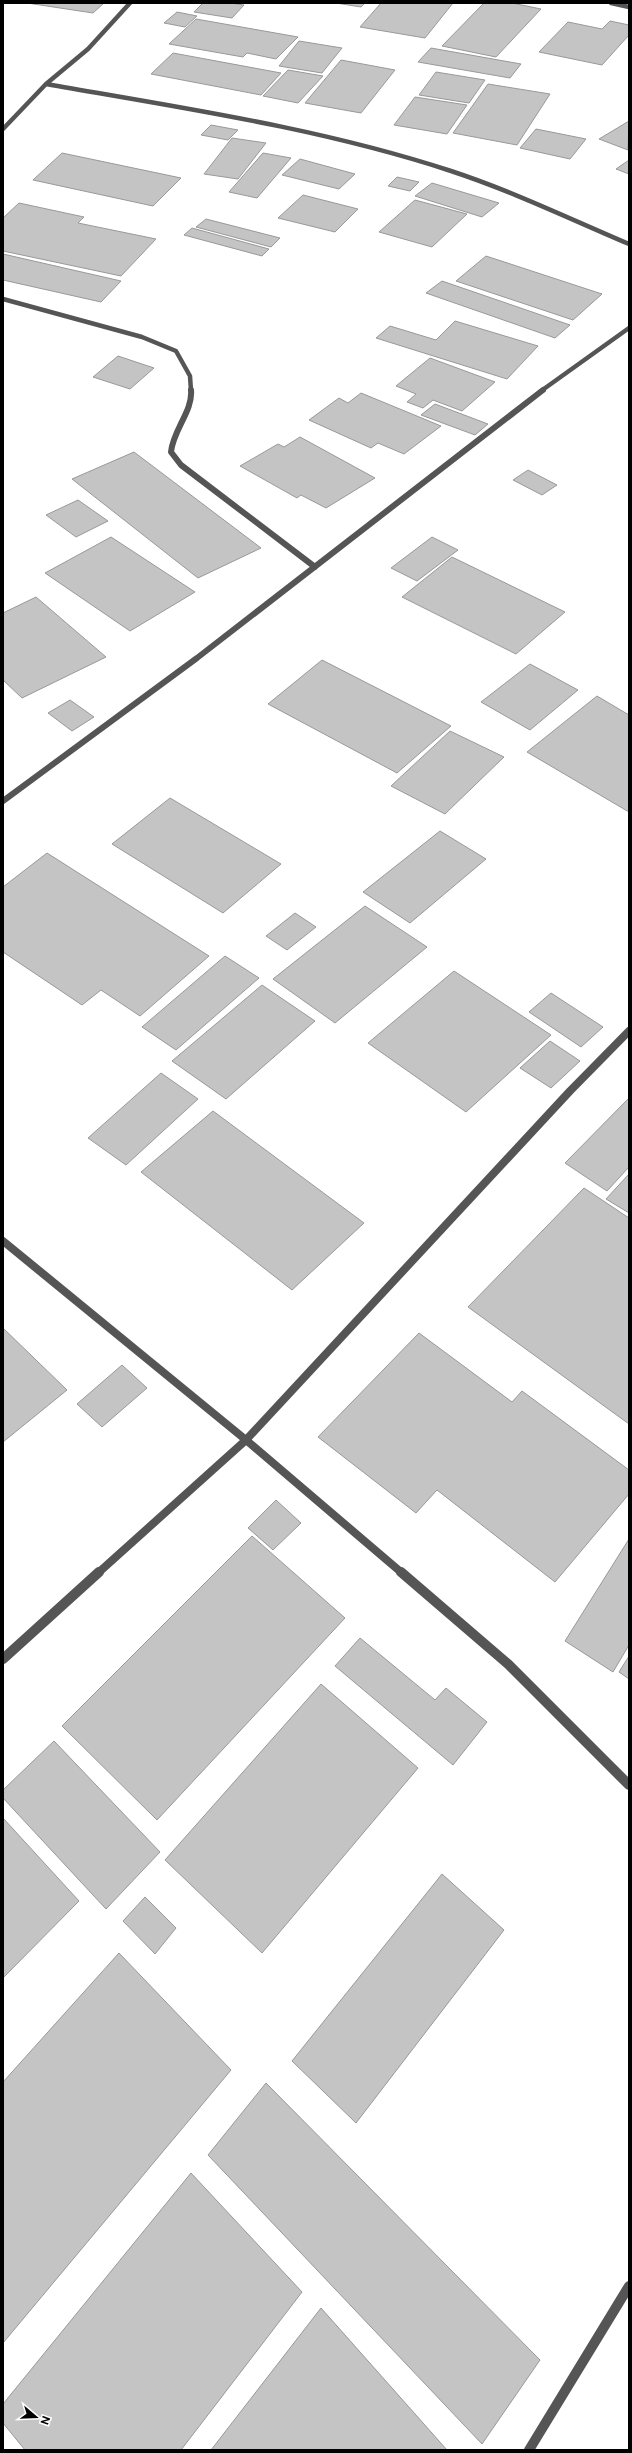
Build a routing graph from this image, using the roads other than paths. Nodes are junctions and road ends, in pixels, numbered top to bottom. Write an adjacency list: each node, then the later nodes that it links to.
1 (130, 3): 4 (street)
2 (611, 3): 3 (street)
3 (629, 7)
4 (46, 84): 5 (street); 6 (street)
5 (3, 129)
6 (629, 244)
7 (3, 300): 9 (street)
8 (629, 328): 9 (street)
9 (315, 567): 10 (street)
10 (3, 801)
11 (629, 1031): 13 (street)
12 (3, 1241): 13 (street)
13 (246, 1440): 14 (street); 15 (street)
14 (3, 1659)
15 (629, 1785)
16 (629, 2286): 17 (street)
17 (529, 2450)

